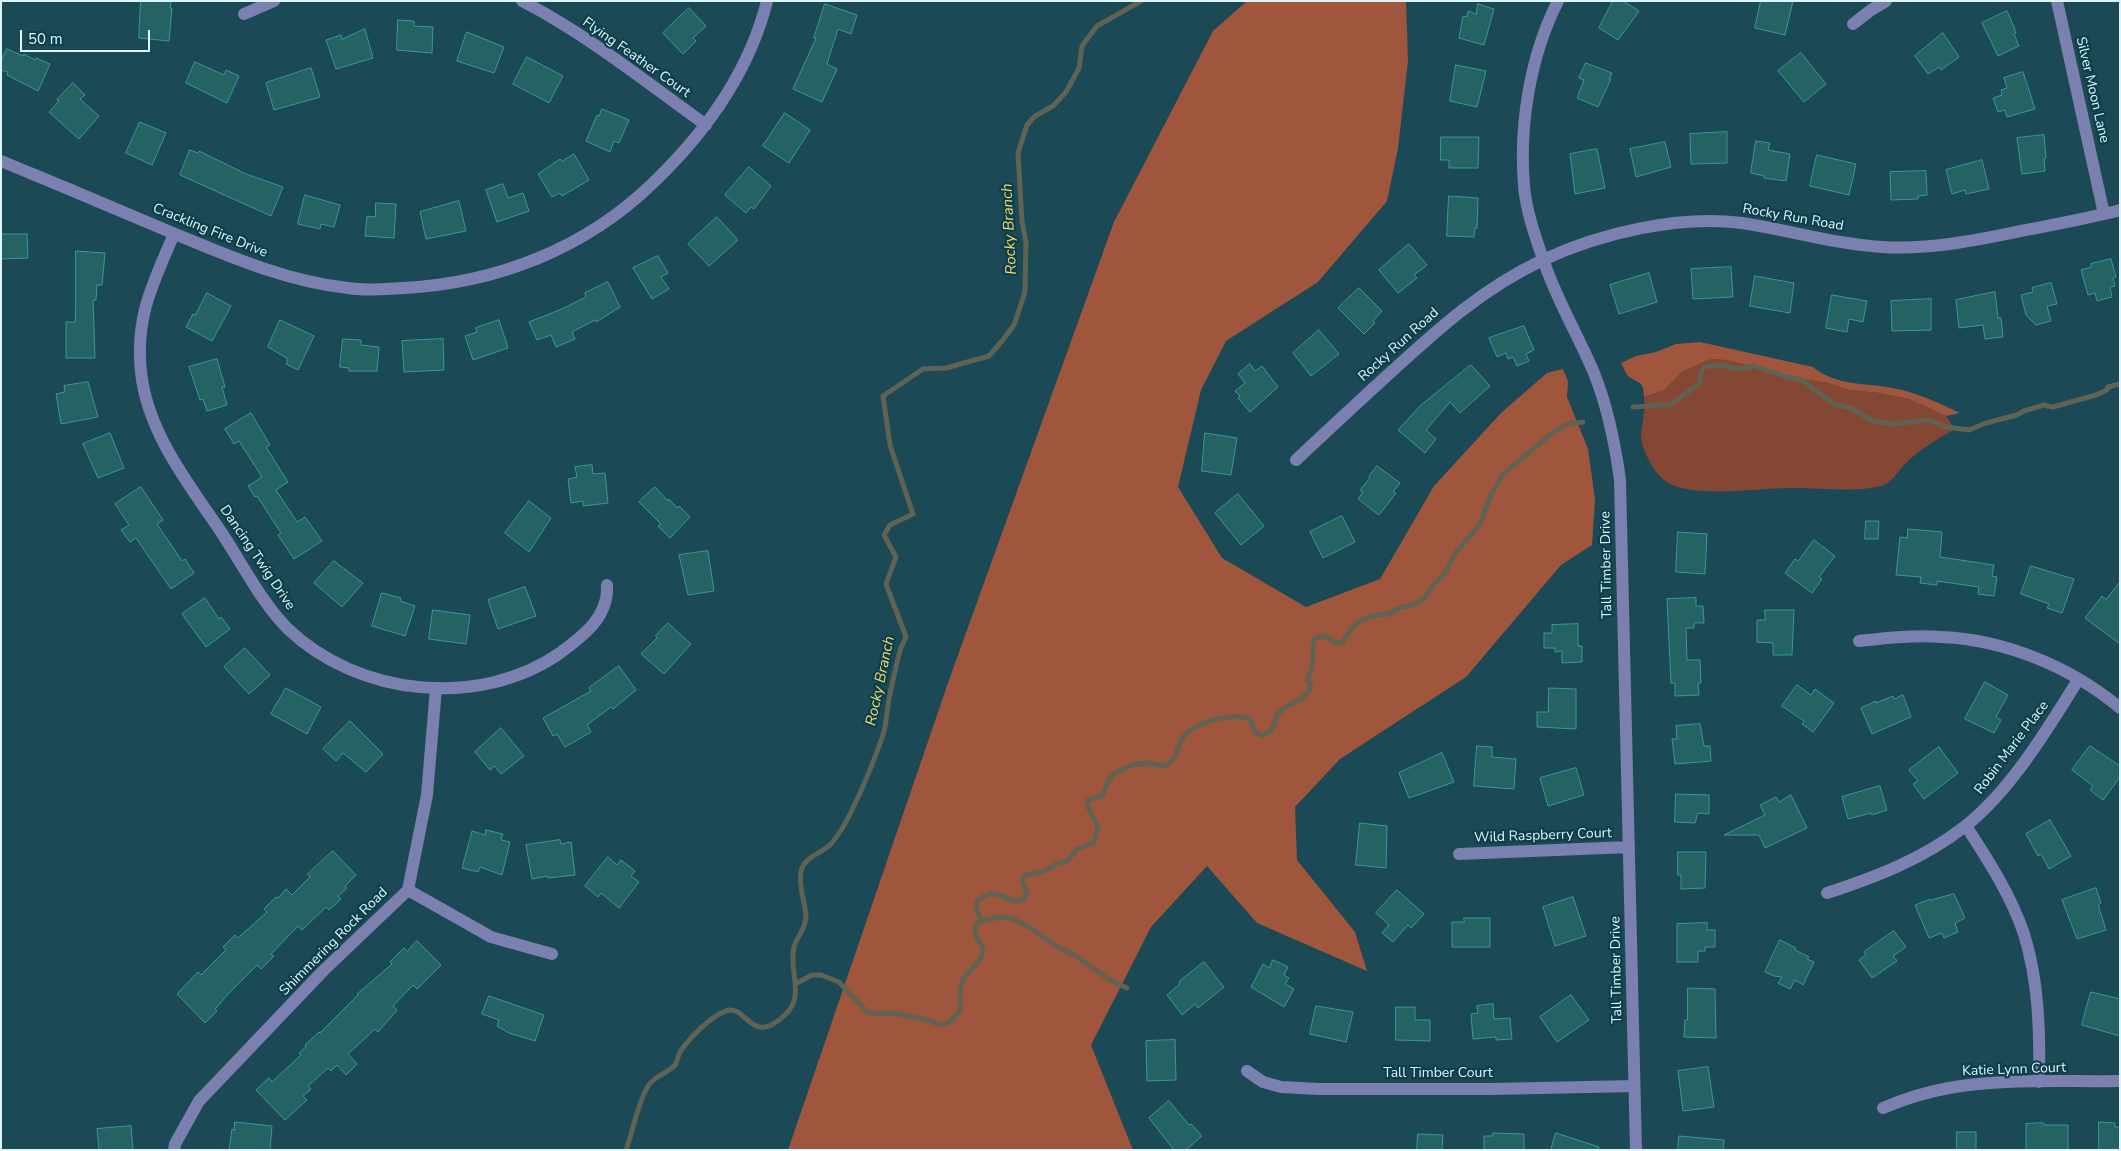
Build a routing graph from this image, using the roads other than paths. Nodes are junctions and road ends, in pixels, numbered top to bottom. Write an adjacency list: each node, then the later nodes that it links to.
1 (274, 1): 7 (street)
2 (522, 1): 9 (street, Flying Feather Court)
3 (767, 1): 9 (street, Crackling Fire Drive)
4 (1558, 1): 14 (street, Tall Timber Drive)
5 (1886, 1): 8 (street)
6 (2057, 1): 12 (street, Silver Moon Lane)
7 (244, 14)
8 (1853, 24)
9 (706, 125): 13 (street, Crackling Fire Drive)
10 (1, 161): 13 (street, Crackling Fire Drive)
11 (2120, 210): 12 (street, Rocky Run Road)
12 (2104, 214): 14 (street, Rocky Run Road)
13 (174, 234): 19 (street, Dancing Twig Drive)
14 (1543, 260): 15 (street, Rocky Run Road); 22 (street, Tall Timber Drive)
15 (1296, 460)
16 (607, 585): 19 (street, Dancing Twig Drive)
17 (1859, 641): 18 (street)
18 (2078, 680): 20 (street); 21 (street, Robin Marie Place)
19 (436, 688): 24 (street, Shimmering Rock Road)
20 (2120, 708)
21 (1966, 826): 25 (street, Robin Marie Place); 28 (street)
22 (1629, 847): 23 (street, Wild Raspberry Court); 30 (street, Tall Timber Drive)
23 (1459, 854)
24 (408, 890): 26 (street); 32 (street, Shimmering Rock Road)
25 (1827, 893)
26 (552, 954)
27 (1247, 1070): 30 (street, Tall Timber Court)
28 (2039, 1082): 29 (street, Katie Lynn Court); 31 (street, Katie Lynn Court)
29 (2120, 1082)
30 (1634, 1086): 33 (street, Tall Timber Drive)
31 (1883, 1108)
32 (174, 1150)
33 (1636, 1150)

